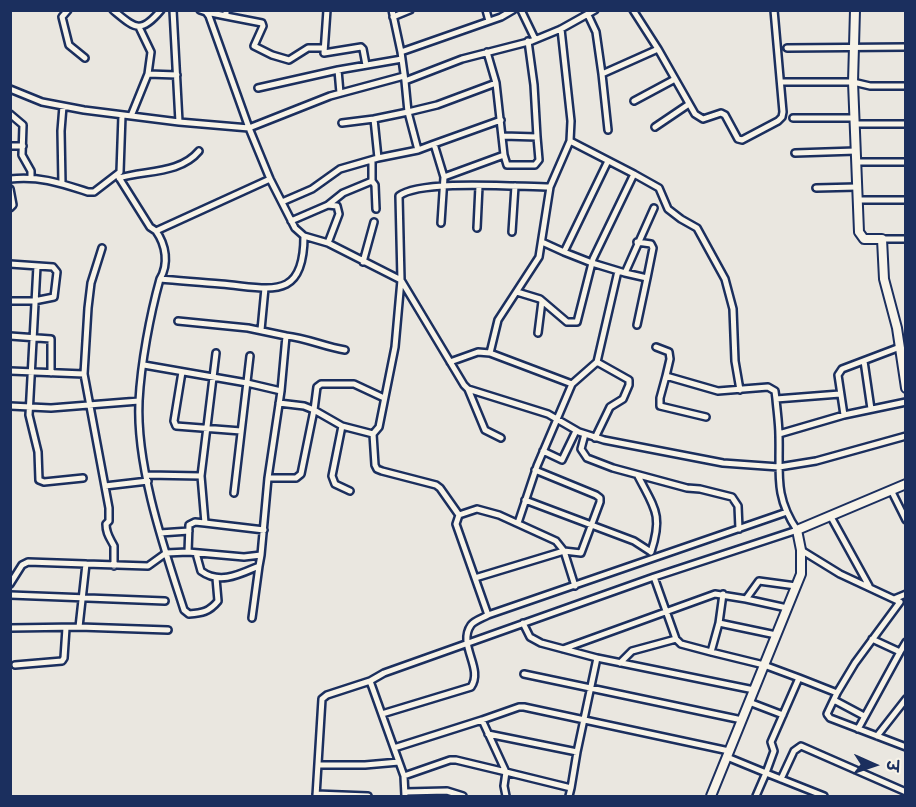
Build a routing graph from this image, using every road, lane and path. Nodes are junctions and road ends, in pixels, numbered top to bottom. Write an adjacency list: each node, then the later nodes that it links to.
1 (68, 10): 30 (street)
2 (113, 10): 19 (street)
3 (161, 10): 19 (street)
4 (173, 10): 36 (street)
5 (327, 10): 24 (street)
6 (410, 10): 16 (street)
7 (486, 10): 18 (street)
8 (513, 10): 18 (street)
9 (521, 10): 21 (street)
10 (595, 10): 17 (street)
11 (633, 10): 26 (street)
12 (774, 10): 39 (street)
13 (855, 10): 27 (street)
14 (203, 11): 15 (street); 61 (street)
15 (226, 14): 24 (street)
16 (392, 14): 28 (street)
17 (588, 15): 20 (street); 35 (street)
18 (489, 21): 28 (street)
19 (139, 27): 34 (street)
20 (561, 29): 21 (street); 65 (street)
21 (535, 39): 22 (street)
22 (528, 41): 29 (street); 64 (street)
23 (906, 47): 27 (street)
24 (323, 48): 32 (street)
25 (787, 48): 27 (street)
26 (658, 49): 35 (street); 38 (street)
27 (853, 49): 40 (street)
28 (401, 52): 31 (street)
29 (487, 52): 37 (street); 41 (street)
30 (85, 58)
31 (402, 59): 32 (street); 37 (street)
32 (366, 65): 33 (street)
33 (338, 70): 43 (street); 45 (street)
34 (148, 74): 36 (street); 52 (street)
35 (602, 74): 62 (street)
36 (177, 75): 57 (street)
37 (405, 78): 45 (street); 49 (street)
38 (675, 79): 46 (street); 47 (street)
39 (781, 82): 40 (street); 47 (street)
40 (853, 82): 42 (street); 56 (street)
41 (496, 83): 49 (street); 55 (street)
42 (906, 86)
43 (258, 88)
44 (10, 89): 48 (street)
45 (340, 93): 61 (street)
46 (634, 101)
47 (689, 104): 60 (street)
48 (63, 106): 51 (street); 85 (street)
49 (408, 111): 54 (street); 69 (street)
50 (10, 114): 68 (street)
51 (122, 115): 52 (street); 79 (street)
52 (131, 116): 57 (street)
53 (793, 118): 56 (street)
54 (374, 119): 58 (street); 74 (street)
55 (501, 120): 63 (street); 66 (street)
56 (855, 121): 59 (street); 71 (street)
57 (179, 122): 61 (street)
58 (342, 123)
59 (906, 124)
60 (655, 127)
61 (249, 128): 83 (street)
62 (608, 130)
63 (503, 136): 64 (street); 73 (street)
64 (537, 137): 73 (street)
65 (570, 141): 75 (street); 89 (street)
66 (434, 144): 69 (street); 81 (street)
67 (10, 146): 68 (street)
68 (22, 146): 80 (street)
69 (418, 150): 74 (street)
70 (199, 151): 79 (street)
71 (855, 151): 72 (street); 76 (street)
72 (795, 153)
73 (504, 155): 81 (street)
74 (375, 159): 84 (street); 95 (street)
75 (608, 161): 78 (street); 113 (street)
76 (856, 162): 77 (street); 90 (street)
77 (906, 162)
78 (634, 174): 115 (street); 157 (street)
79 (118, 176): 85 (street); 104 (street)
80 (31, 177): 82 (street); 85 (street)
81 (444, 177): 86 (street)
82 (10, 179)
83 (270, 179): 95 (street); 104 (street)
84 (372, 182): 96 (street); 99 (street)
85 (62, 184)
86 (444, 185): 87 (street); 102 (street); 122 (street)
87 (479, 186): 88 (street); 103 (street)
88 (514, 186): 89 (street); 105 (street)
89 (550, 187): 109 (street)
90 (857, 187): 91 (street); 93 (street)
91 (816, 188)
92 (10, 189): 97 (street)
93 (857, 200): 94 (street); 107 (street)
94 (906, 200)
95 (282, 202): 100 (street)
96 (328, 205): 100 (street); 111 (street)
97 (10, 208)
98 (654, 208): 110 (street)
99 (376, 209)
100 (291, 221): 106 (street)
101 (374, 222): 114 (street)
102 (441, 223)
103 (477, 228)
104 (156, 231): 121 (street)
105 (512, 232)
106 (304, 236): 111 (street); 123 (street)
107 (882, 239): 108 (street); 136 (street)
108 (906, 239)
109 (542, 242): 113 (street); 124 (street)
110 (637, 242): 119 (street); 120 (street)
111 (328, 243): 114 (street)
112 (102, 248): 150 (street)
113 (564, 252): 115 (street)
114 (363, 262): 122 (street)
115 (592, 263): 118 (street); 127 (street)
116 (10, 264): 117 (street)
117 (37, 266): 126 (street); 126 (street)
118 (618, 271): 119 (street); 144 (street)
119 (625, 273): 120 (street)
120 (647, 278): 129 (street)
121 (160, 279): 123 (street); 145 (street)
122 (401, 280): 143 (street); 160 (street)
123 (265, 288): 130 (street)
124 (517, 292): 127 (street); 139 (street)
125 (10, 301): 126 (street)
126 (34, 301): 133 (street)
127 (542, 301): 131 (street)
128 (178, 321): 130 (street)
129 (637, 325)
130 (261, 330): 134 (street)
131 (538, 333)
132 (10, 336): 133 (street)
133 (32, 336): 147 (street); 149 (street)
134 (286, 336): 137 (street); 158 (street)
135 (656, 347): 151 (street)
136 (900, 347): 141 (street); 142 (street)
137 (345, 350)
138 (216, 353): 152 (street)
139 (490, 353): 143 (street); 154 (street)
140 (250, 357): 153 (street)
141 (903, 358): 155 (street)
142 (864, 361): 159 (street); 168 (street)
143 (450, 362): 156 (street)
144 (597, 362): 154 (street); 182 (street)
145 (144, 365): 148 (street); 162 (street)
146 (10, 371): 147 (street)
147 (31, 372): 149 (street); 166 (street)
148 (182, 372): 152 (street); 174 (street)
149 (51, 373): 150 (street)
150 (84, 374): 167 (street)
151 (666, 376): 157 (street); 171 (street)
152 (213, 377): 153 (street); 174 (street)
153 (247, 383): 158 (street); 175 (street)
154 (572, 384): 172 (street)
155 (906, 388)
156 (468, 389): 172 (street); 181 (street)
157 (740, 390): 161 (street)
158 (281, 391): 164 (street)
159 (840, 394): 161 (street); 170 (street)
160 (384, 398): 169 (street); 177 (street)
161 (776, 399): 179 (street)
162 (139, 401): 167 (street); 189 (street)
163 (906, 402): 168 (street)
164 (279, 404): 169 (street); 190 (street)
165 (10, 406): 166 (street)
166 (29, 406): 167 (street); 188 (street)
167 (89, 406): 192 (street)
168 (871, 409): 170 (street)
169 (314, 410): 173 (street); 190 (street)
170 (844, 415): 179 (street)
171 (706, 417)
172 (556, 418): 176 (street); 183 (street)
173 (342, 426): 177 (street); 194 (street)
174 (208, 429): 175 (street); 186 (street)
175 (241, 431): 195 (street)
176 (576, 431): 178 (street); 183 (street)
177 (374, 434): 198 (street)
178 (585, 434): 182 (street); 187 (street)
179 (779, 435): 184 (street)
180 (906, 436): 184 (street)
181 (501, 438)
182 (595, 438): 184 (street)
183 (543, 451): 185 (street)
184 (779, 467): 197 (street)
185 (535, 470): 196 (street); 203 (street)
186 (201, 476): 189 (street); 201 (street)
187 (638, 476): 205 (street); 212 (street)
188 (83, 478)
189 (147, 478): 192 (street); 208 (street)
190 (268, 478): 206 (street)
191 (906, 484): 193 (street)
192 (105, 486): 218 (street)
193 (891, 490): 199 (street); 200 (street)
194 (351, 491)
195 (234, 494)
196 (525, 500): 202 (street); 203 (street)
197 (788, 514): 204 (street); 205 (street)
198 (459, 515): 202 (street); 222 (street)
199 (831, 517): 204 (street); 226 (street)
200 (906, 520)
201 (205, 523): 206 (street); 207 (street)
202 (518, 523): 210 (street)
203 (592, 525): 210 (street); 212 (street)
204 (795, 526): 209 (street); 220 (street)
205 (739, 529): 216 (street)
206 (264, 530): 215 (street)
207 (189, 531): 208 (street); 211 (street)
208 (160, 533): 213 (street)
209 (801, 550): 225 (street); 226 (street)
210 (564, 551): 222 (street); 224 (street)
211 (188, 552): 213 (street); 214 (street)
212 (651, 552): 216 (street)
213 (166, 553): 218 (street); 221 (street)
214 (196, 553): 215 (street); 221 (street)
215 (261, 555): 219 (street)
216 (649, 560): 224 (street)
217 (86, 564): 218 (street); 223 (street); 230 (street)
218 (114, 566)
219 (259, 566): 221 (street); 237 (street)
220 (654, 577): 235 (street); 238 (street)
221 (216, 578)
222 (475, 578): 236 (street)
223 (10, 584)
224 (575, 586): 236 (street)
225 (796, 586): 231 (street); 234 (street)
226 (869, 587): 233 (street)
227 (723, 594): 231 (street); 235 (street); 239 (street)
228 (906, 594): 233 (street)
229 (10, 595): 230 (street)
230 (83, 598): 232 (street); 240 (street)
231 (746, 599): 234 (street)
232 (165, 601)
233 (900, 602): 246 (street)
234 (787, 608): 244 (street)
235 (666, 613): 245 (street); 249 (street)
236 (488, 615): 248 (street)
237 (252, 618)
238 (523, 623): 248 (street); 249 (street)
239 (719, 623): 244 (street); 250 (street)
240 (79, 627): 242 (street); 243 (street)
241 (10, 628): 242 (street)
242 (66, 628): 254 (street)
243 (168, 630)
244 (776, 635): 255 (street)
245 (676, 639): 250 (street); 253 (street)
246 (872, 639): 251 (street); 261 (street)
247 (906, 642): 251 (street)
248 (467, 643): 258 (street); 264 (street)
249 (563, 649): 252 (street)
250 (711, 652): 255 (street)
251 (900, 652): 266 (street)
252 (597, 658): 253 (street); 259 (street)
253 (620, 663): 260 (street)
254 (15, 665)
255 (764, 665): 257 (street); 260 (street)
256 (524, 674): 259 (street)
257 (799, 678): 261 (street); 265 (street)
258 (370, 681): 264 (street); 278 (street)
259 (591, 687): 267 (street); 269 (street)
260 (754, 690): 263 (street)
261 (836, 696): 266 (street); 270 (street)
262 (906, 699): 272 (street)
263 (749, 702): 265 (street); 269 (street)
264 (382, 714): 274 (street)
265 (783, 715): 280 (street)
266 (864, 716): 270 (street)
267 (584, 719): 268 (street); 275 (street); 276 (street)
268 (482, 720): 271 (street); 274 (street)
269 (742, 720): 276 (street)
270 (858, 729): 272 (street)
271 (488, 734): 275 (street); 279 (street)
272 (877, 736): 273 (street)
273 (906, 747)
274 (394, 748): 277 (street)
275 (577, 752): 283 (street)
276 (728, 754): 280 (street); 291 (street)
277 (399, 762): 278 (street); 281 (street)
278 (318, 765): 286 (street)
279 (506, 772): 281 (street); 283 (street); 289 (street)
280 (766, 773): 282 (street); 292 (street)
281 (404, 776): 285 (street)
282 (781, 779): 284 (street); 293 (street)
283 (571, 788): 290 (street)
284 (906, 792)
285 (405, 794): 288 (street)
286 (316, 795): 287 (street)
287 (368, 796)
288 (463, 796)
289 (506, 796)
290 (569, 796)
291 (711, 796)
292 (756, 796)
293 (824, 796)

